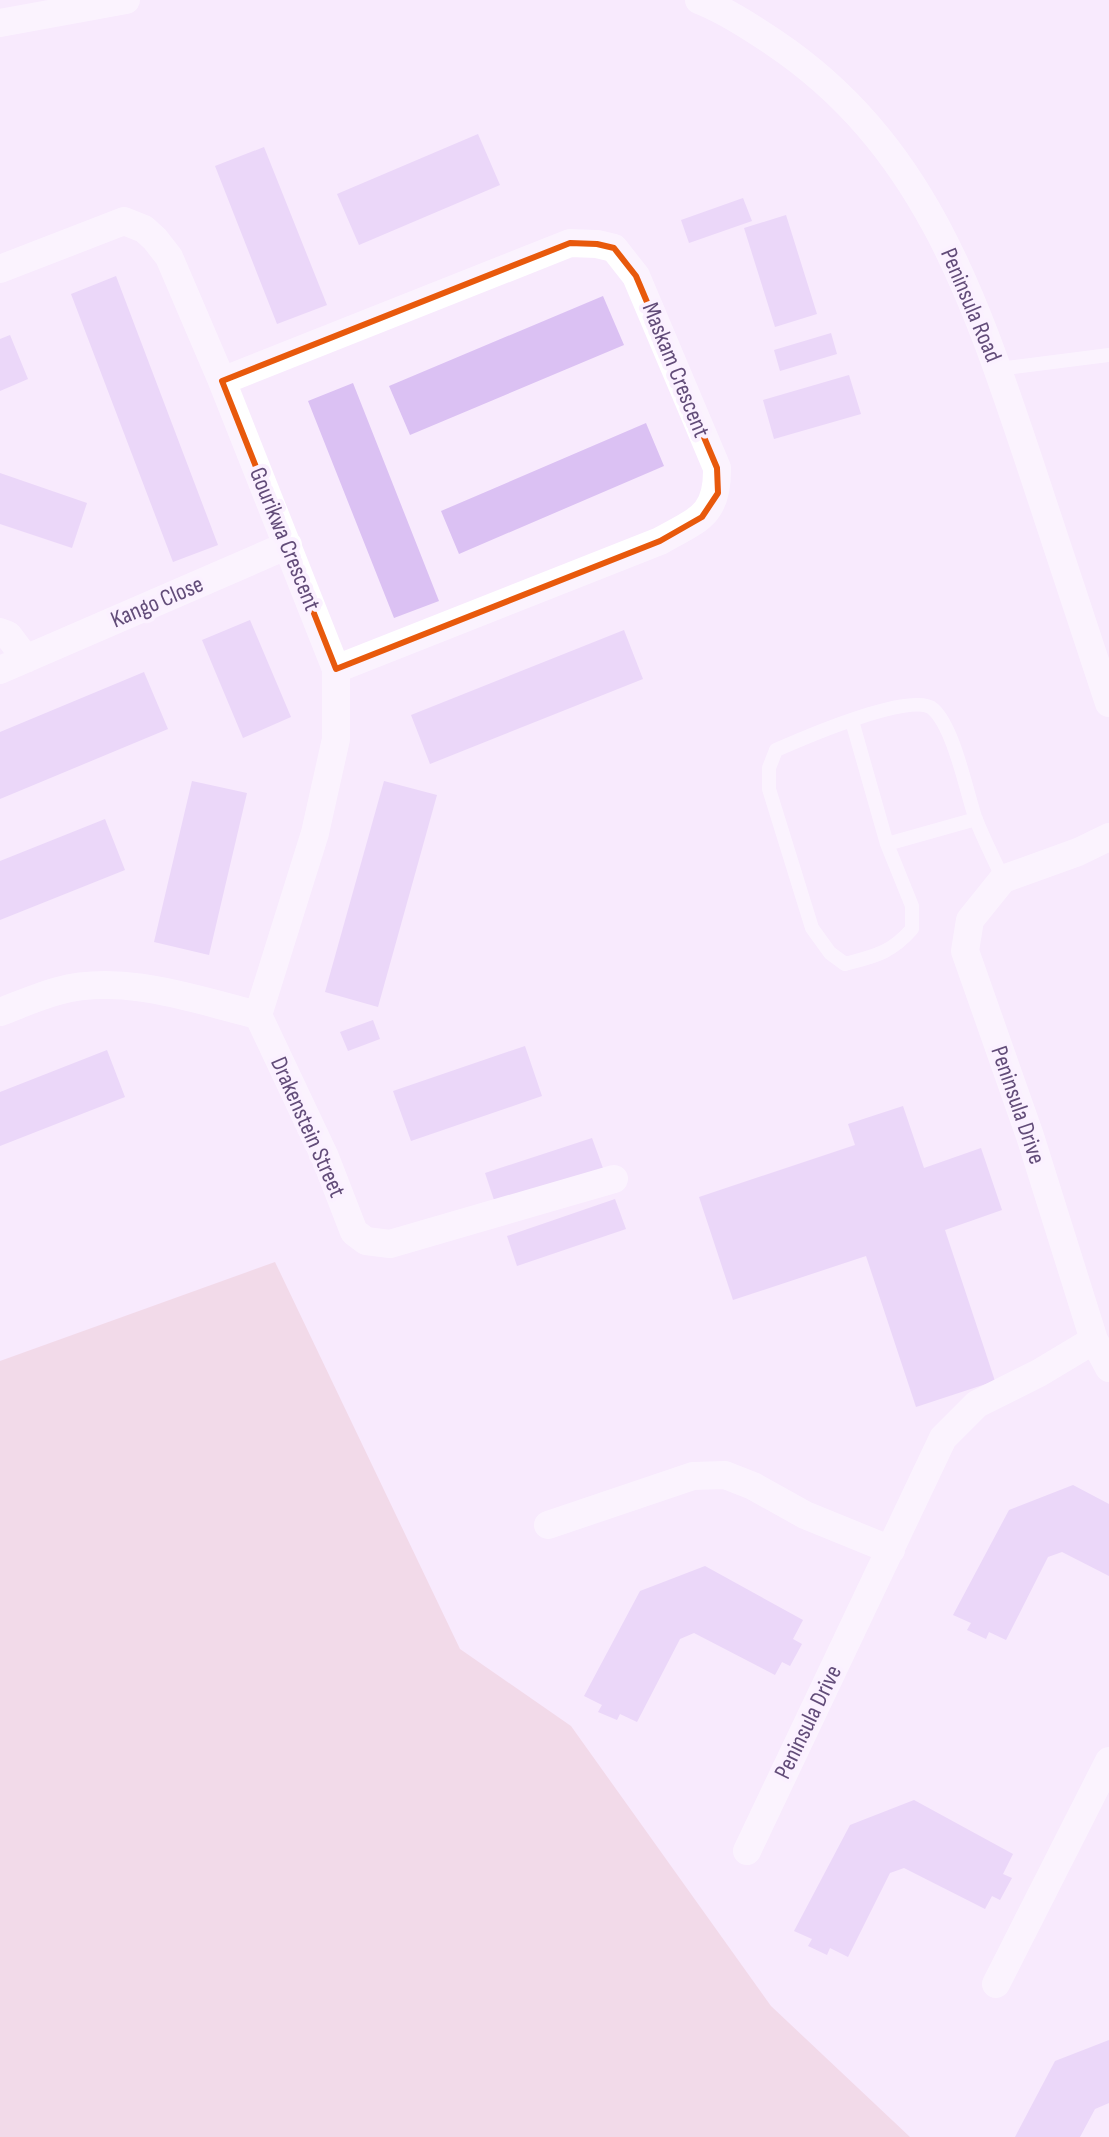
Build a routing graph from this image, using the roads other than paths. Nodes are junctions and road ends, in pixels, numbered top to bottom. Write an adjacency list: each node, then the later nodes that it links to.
1 (126, 0): 3 (street)
2 (699, 0): 6 (street, Peninsula Road)
3 (0, 23)
4 (0, 269): 7 (street, Gourikwa Crescent)
5 (1109, 355): 6 (lane)
6 (998, 369): 12 (street, Peninsula Road)
7 (222, 381): 8 (street, Gourikwa Crescent); 11 (street, Maskam Crescent)
8 (288, 545): 10 (street, Kango Close); 11 (street, Gourikwa Crescent)
9 (0, 632): 10 (street, Kango Close)
10 (13, 664)
11 (336, 669): 19 (street, Gourikwa Crescent)
12 (1109, 703)
13 (852, 721): 14 (lane); 16 (lane); 16 (lane)
14 (976, 819): 16 (lane); 17 (lane)
15 (1109, 837): 17 (street)
16 (887, 844)
17 (1003, 879): 21 (street, Peninsula Drive)
18 (0, 1012): 19 (street)
19 (258, 1015): 20 (street, Drakenstein Street)
20 (614, 1179)
21 (1094, 1340): 22 (street, Peninsula Drive); 24 (street, Peninsula Drive)
22 (1109, 1368)
23 (548, 1525): 24 (street)
24 (891, 1550): 26 (street, Peninsula Drive)
25 (1109, 1761): 27 (street)
26 (747, 1851)
27 (996, 1984)

